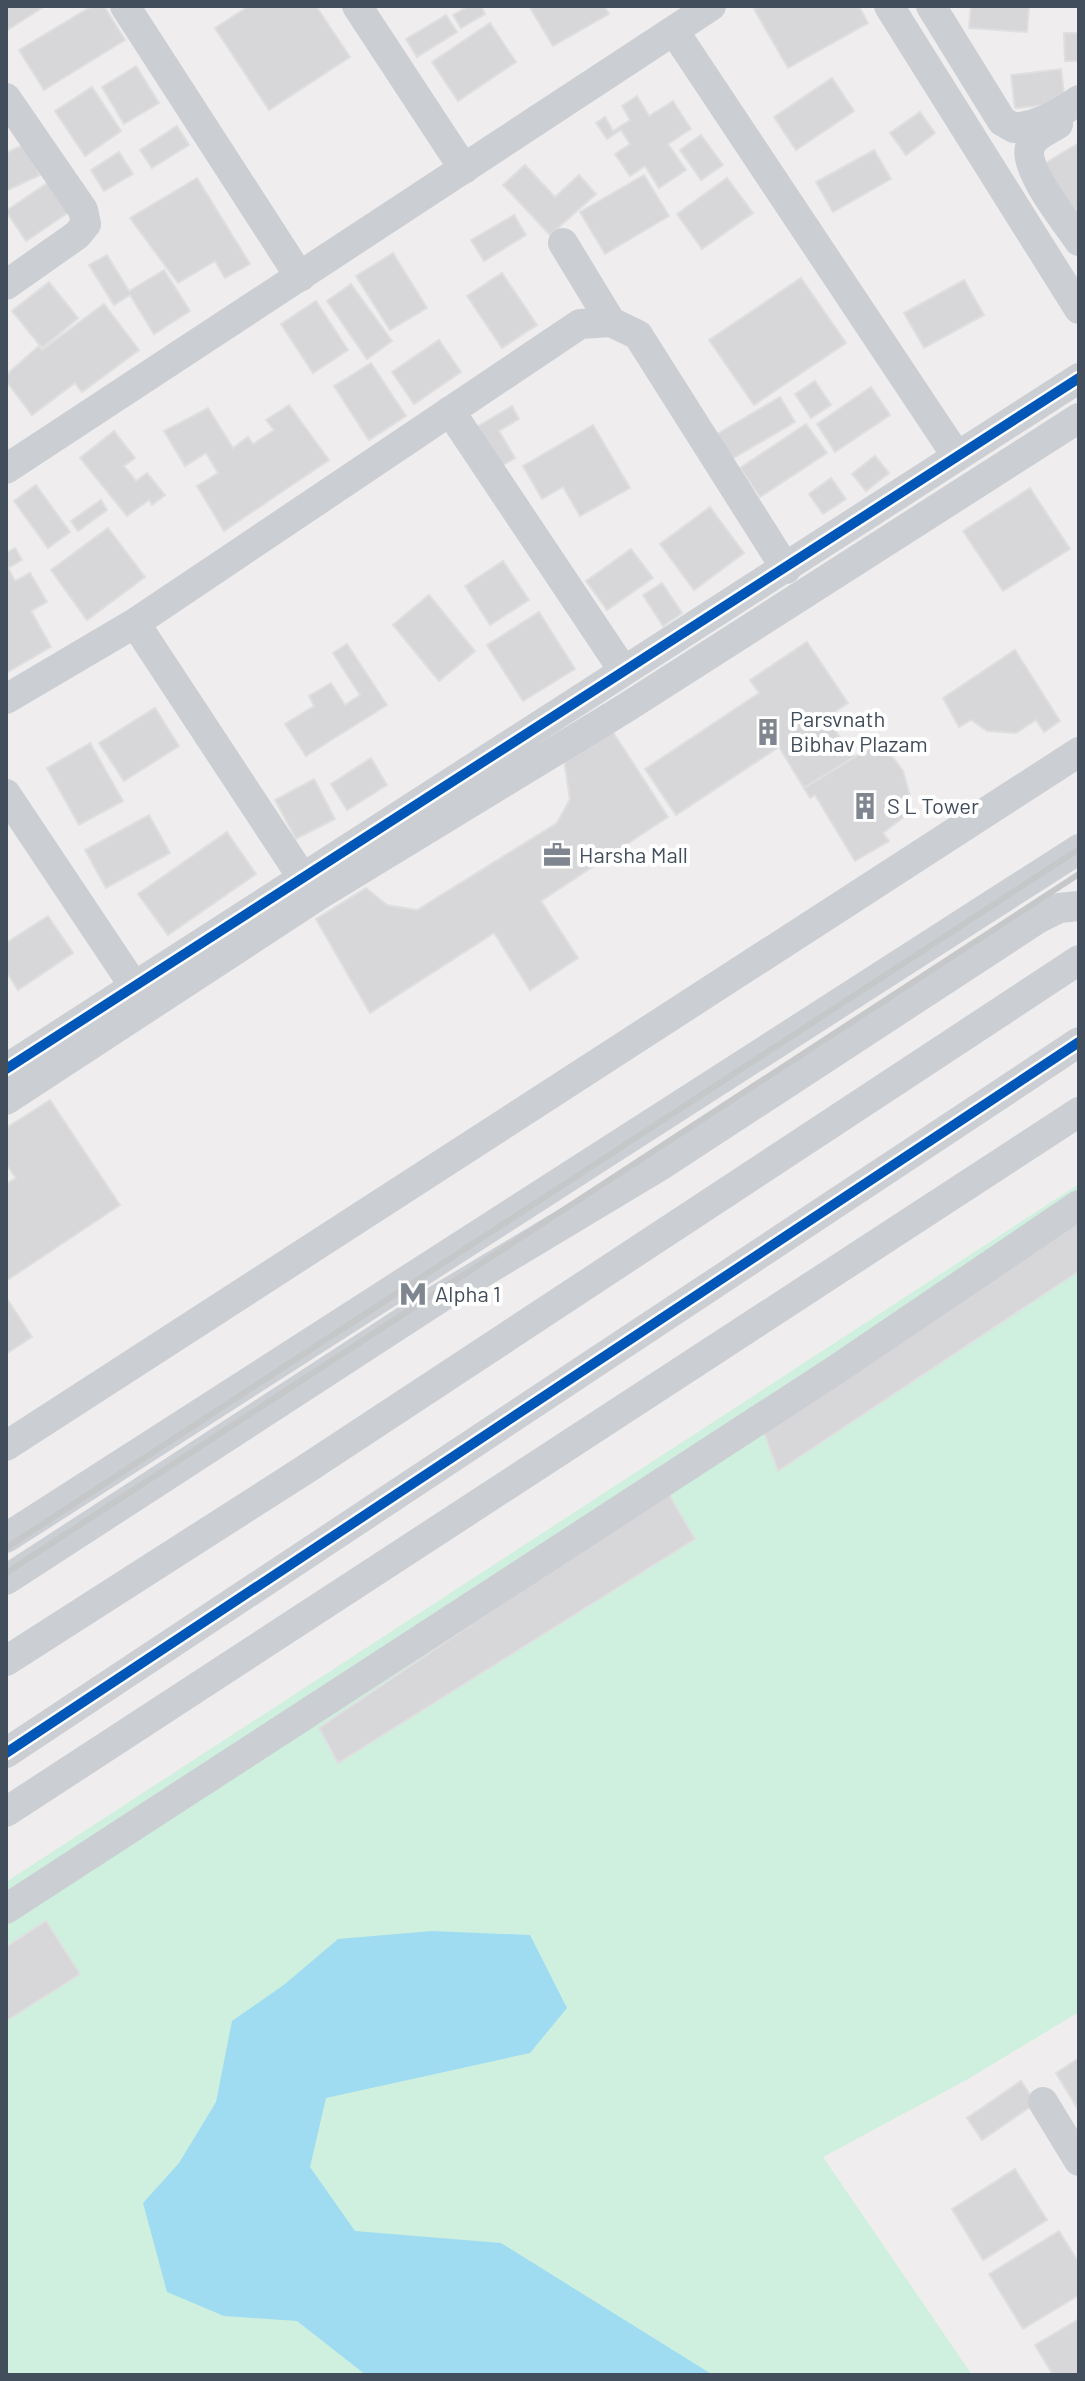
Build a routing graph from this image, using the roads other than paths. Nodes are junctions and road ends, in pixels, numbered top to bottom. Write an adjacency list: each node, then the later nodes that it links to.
1 (125, 6): 13 (street)
2 (711, 6): 6 (street)
3 (889, 6): 15 (street)
4 (931, 6): 7 (street)
5 (363, 8): 10 (street)
6 (674, 31): 10 (street); 20 (street)
7 (1079, 100)
8 (1079, 111): 11 (street)
9 (10, 114): 14 (street)
10 (464, 169): 13 (street)
11 (1079, 241)
12 (563, 243): 16 (street)
13 (300, 277): 21 (street)
14 (6, 285)
15 (1079, 309)
16 (611, 322): 18 (street); 22 (street)
17 (1079, 378): 20 (street)
18 (450, 411): 23 (street); 24 (street)
19 (1079, 418): 35 (street)
20 (956, 455): 22 (street)
21 (6, 469)
22 (786, 569): 24 (street)
23 (135, 623): 25 (street); 29 (street)
24 (623, 670): 29 (street)
25 (6, 699)
26 (1079, 752): 38 (street)
27 (6, 794): 32 (street)
28 (1079, 849): 39 (street)
29 (304, 880): 32 (street)
30 (1079, 906): 40 (street)
31 (1079, 960): 41 (street)
32 (134, 986): 34 (street)
33 (1079, 1042): 42 (street)
34 (6, 1069)
35 (6, 1100)
36 (1079, 1112): 43 (street)
37 (1079, 1205): 44 (street)
38 (6, 1446)
39 (6, 1538)
40 (6, 1580)
41 (6, 1661)
42 (6, 1753)
43 (6, 1812)
44 (6, 1909)
45 (1043, 2102): 46 (street)
46 (1079, 2161)

